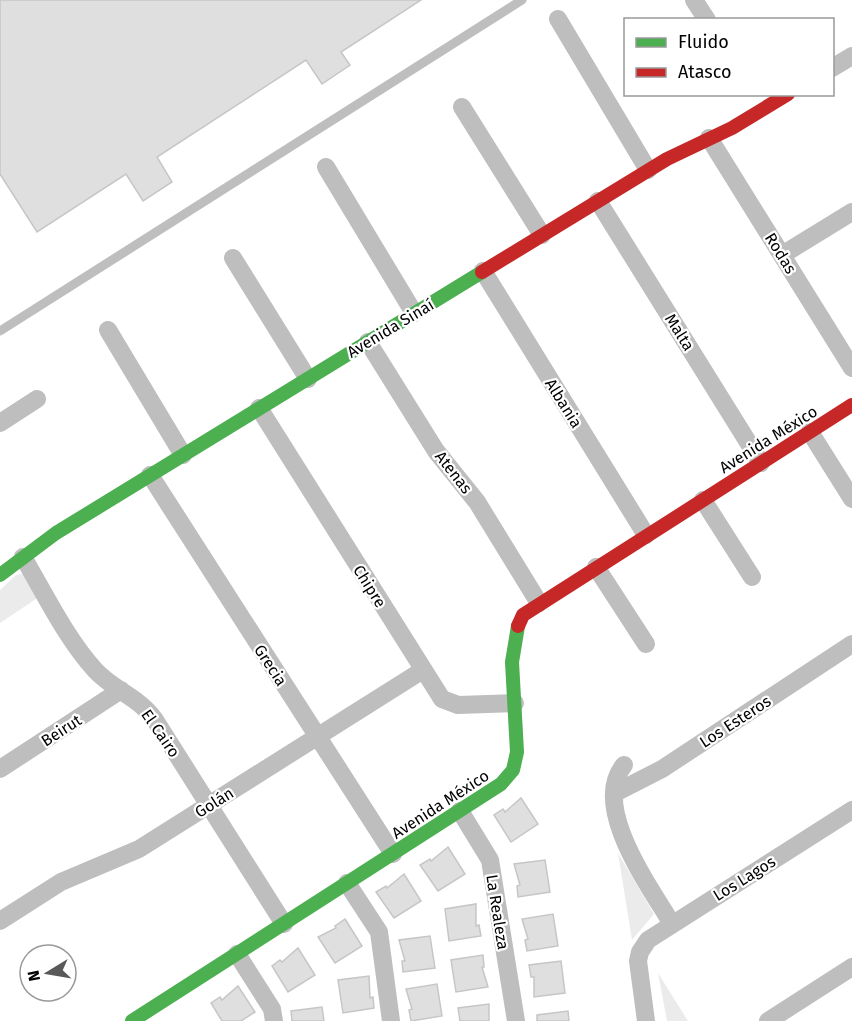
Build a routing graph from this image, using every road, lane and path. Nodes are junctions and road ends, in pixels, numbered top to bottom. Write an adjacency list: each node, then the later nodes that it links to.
1 (522, 0): 21 (lane)
2 (694, 0): 3 (street)
3 (706, 18)
4 (558, 19): 12 (street)
5 (852, 56): 6 (street)
6 (834, 67)
7 (781, 96): 8 (street, Avenida Sinaí)
8 (759, 102): 10 (street, Avenida Sinaí)
9 (462, 107): 15 (street)
10 (709, 138): 12 (street, Avenida Sinaí); 16 (street, Rodas)
11 (326, 167): 19 (street)
12 (648, 170): 13 (street, Avenida Sinaí)
13 (598, 201): 15 (street, Avenida Sinaí); 31 (street, Malta)
14 (852, 212): 16 (street)
15 (542, 235): 18 (street, Avenida Sinaí)
16 (782, 255): 23 (street, Rodas)
17 (233, 258): 24 (street)
18 (483, 271): 19 (street, Avenida Sinaí); 35 (street, Albania)
19 (414, 314): 22 (street, Avenida Sinaí)
20 (108, 330): 30 (street)
21 (0, 331)
22 (368, 342): 24 (street, Avenida Sinaí); 40 (street, Atenas)
23 (852, 368)
24 (308, 379): 27 (street, Avenida Sinaí)
25 (37, 399): 28 (street)
26 (852, 405): 29 (street, Avenida México)
27 (259, 408): 30 (street, Avenida Sinaí); 43 (street, Chipre)
28 (0, 423)
29 (810, 432): 31 (street, Avenida México); 33 (street)
30 (183, 455): 32 (street, Avenida Sinaí)
31 (761, 463): 34 (street, Avenida México)
32 (150, 475): 36 (street, Avenida Sinaí); 46 (street, Grecia)
33 (852, 499)
34 (703, 500): 35 (street, Avenida México); 39 (street)
35 (646, 535): 37 (street, Avenida México)
36 (23, 557): 38 (street, Avenida Sinaí); 44 (street, El Cairo)
37 (596, 567): 40 (street, Avenida México); 41 (street)
38 (0, 575)
39 (752, 577)
40 (539, 603): 45 (street, Avenida México)
41 (646, 644)
42 (852, 644): 49 (street, Los Esteros)
43 (423, 670): 45 (street, Chipre); 46 (street, Golán)
44 (121, 690): 48 (street, Beirut); 50 (street, El Cairo)
45 (515, 703): 52 (street, Avenida México)
46 (318, 737): 50 (street, Golán); 53 (street, Grecia)
47 (624, 765): 49 (street)
48 (0, 769)
49 (615, 793): 57 (street)
50 (209, 805): 55 (street, Golán); 56 (street, El Cairo)
51 (852, 810): 57 (street, Los Lagos)
52 (460, 811): 53 (street, Avenida México); 63 (street, La Realeza)
53 (393, 854): 54 (street, Avenida México)
54 (347, 883): 56 (street, Avenida México); 62 (street)
55 (0, 921)
56 (284, 924): 58 (street, Avenida México)
57 (672, 924): 64 (street, Los Lagos)
58 (237, 954): 60 (street, Avenida México); 61 (street)
59 (852, 967): 65 (street)
60 (132, 1021)
61 (274, 1021)
62 (391, 1021)
63 (516, 1021)
64 (646, 1021)
65 (768, 1021)

